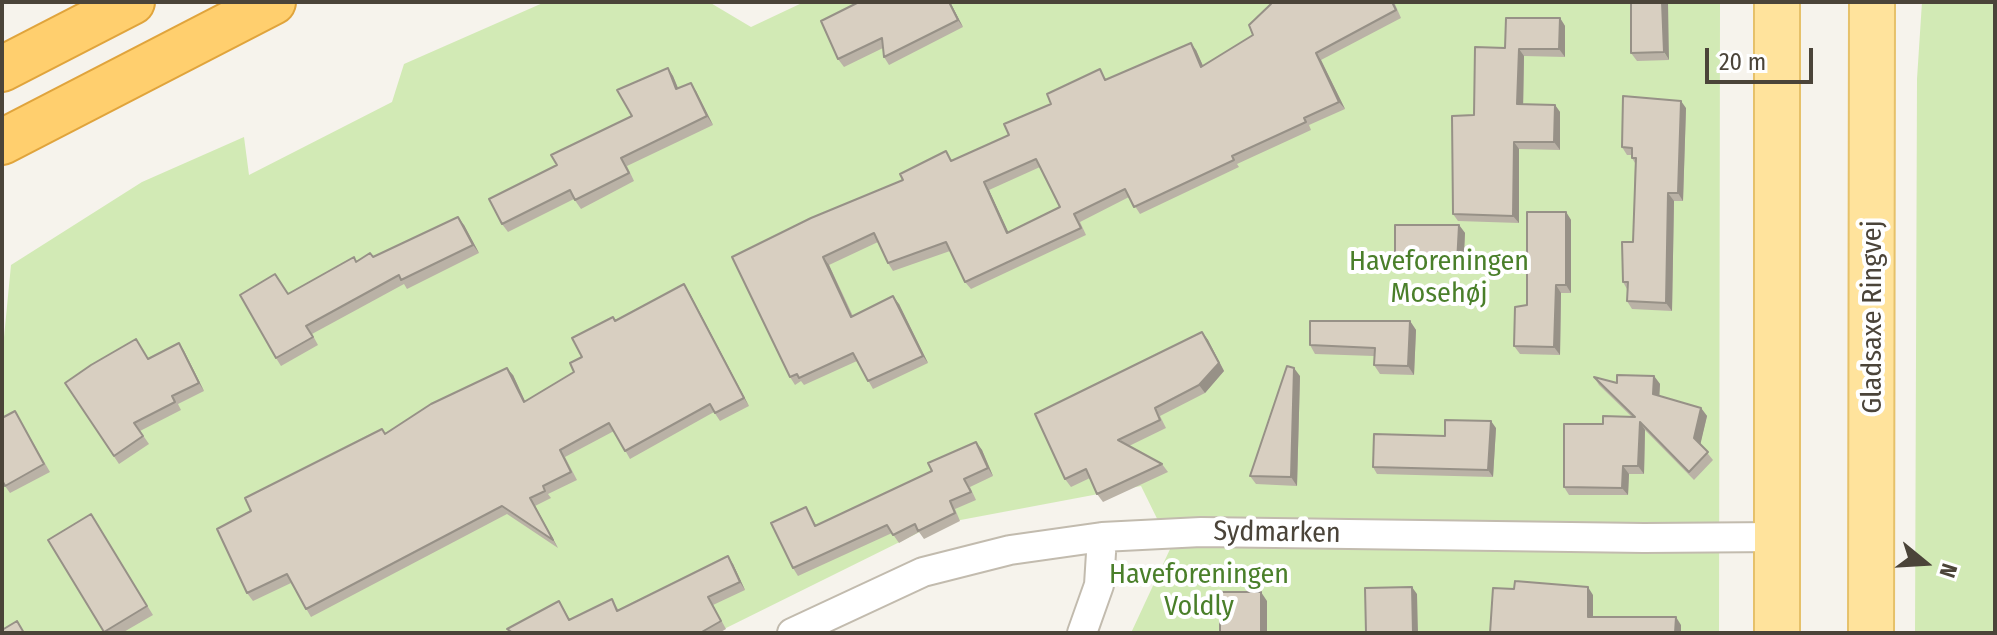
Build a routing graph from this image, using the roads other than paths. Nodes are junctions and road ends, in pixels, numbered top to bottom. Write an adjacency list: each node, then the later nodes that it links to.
1 (132, 2): 5 (highway)
2 (273, 2): 6 (highway)
3 (1777, 2): 8 (main road)
4 (1872, 2): 12 (main road, Gladsaxe Ringvej)
5 (2, 69)
6 (2, 142)
7 (1102, 537): 8 (street, Sydmarken); 9 (street, Sydmarken); 10 (street)
8 (1778, 537): 11 (main road)
9 (792, 633)
10 (1082, 633)
11 (1777, 633)
12 (1871, 633)

